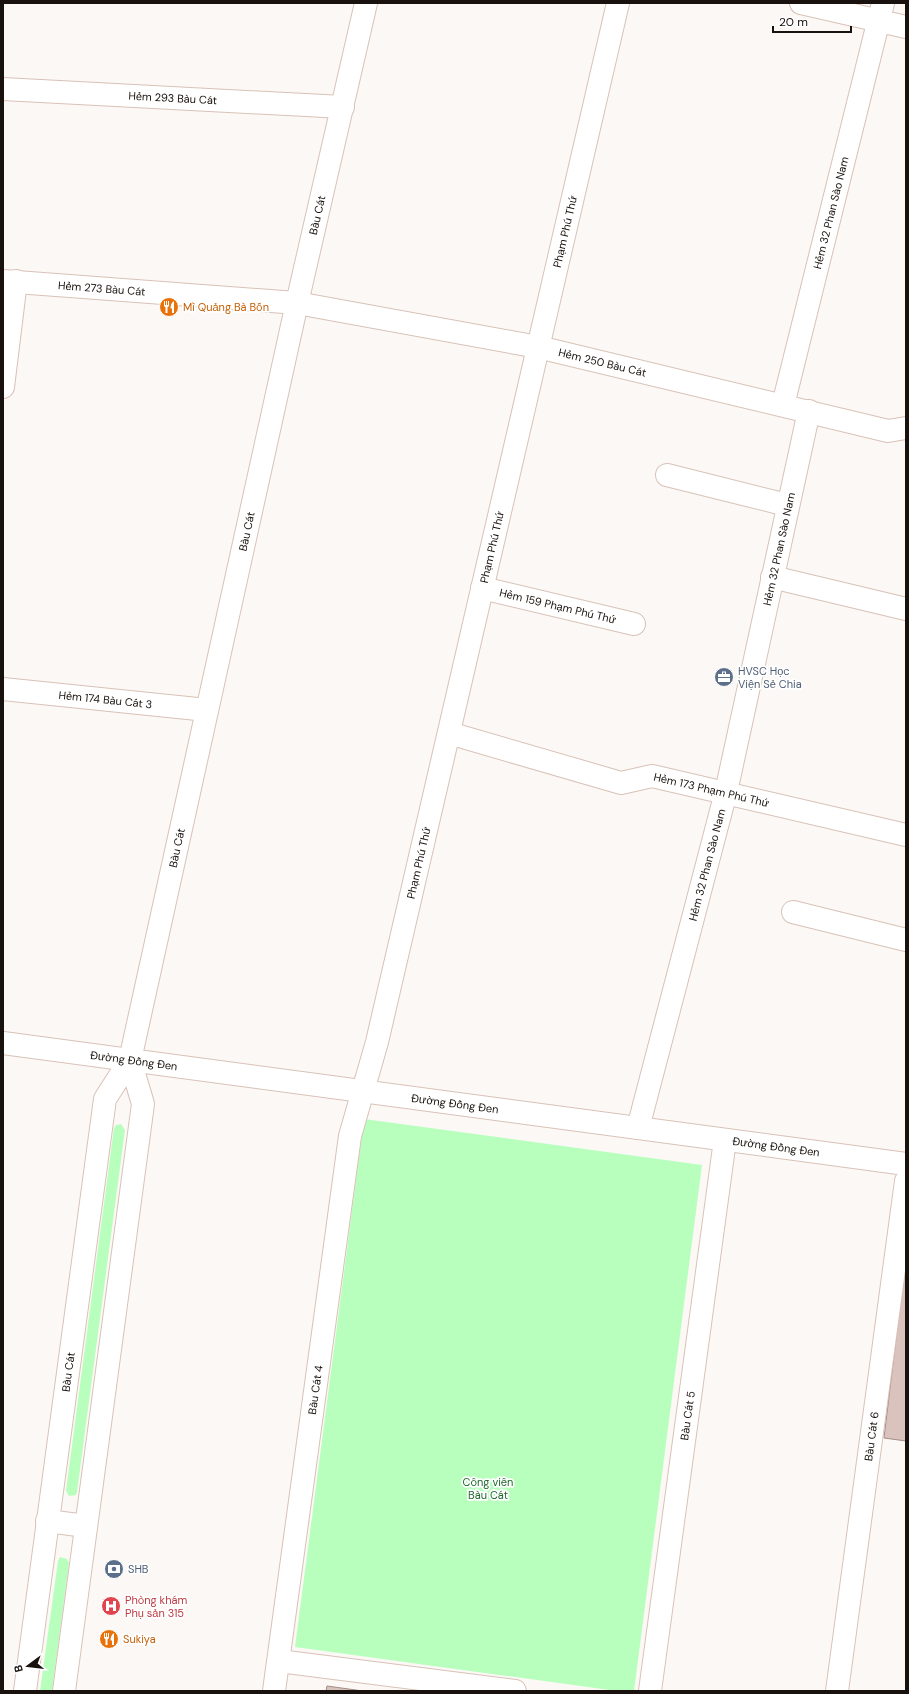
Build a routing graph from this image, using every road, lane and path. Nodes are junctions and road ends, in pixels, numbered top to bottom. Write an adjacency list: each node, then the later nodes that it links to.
1 (366, 3): 7 (street, Bàu Cát)
2 (618, 3): 10 (street, Phạm Phú Thứ)
3 (801, 3): 4 (street)
4 (881, 12): 5 (street); 12 (street, Hẻm 32 Phan Sào Nam)
5 (906, 27)
6 (3, 89): 7 (street, Hẻm 293 Bàu Cát)
7 (342, 107): 9 (street, Bàu Cát)
8 (9, 281): 9 (street, Hẻm 273 Bàu Cát); 11 (street)
9 (297, 303): 10 (street, Hẻm 250 Bàu Cát); 22 (street, Bàu Cát)
10 (538, 347): 12 (street, Hẻm 250 Bàu Cát); 18 (street, Phạm Phú Thứ)
11 (3, 387)
12 (783, 405): 13 (street, Hẻm 250 Bàu Cát)
13 (808, 411): 14 (street, Hẻm 250 Bàu Cát); 16 (street, Hẻm 32 Phan Sào Nam)
14 (906, 428)
15 (667, 475): 16 (street)
16 (787, 505): 17 (street, Hẻm 32 Phan Sào Nam)
17 (772, 577): 19 (street); 24 (street, Hẻm 32 Phan Sào Nam)
18 (482, 588): 20 (street, Hẻm 159 Phạm Phú Thứ); 23 (street, Phạm Phú Thứ)
19 (906, 609)
20 (634, 624)
21 (3, 689): 22 (street, Hẻm 174 Bàu Cát 3)
22 (208, 710): 29 (street, Bàu Cát)
23 (449, 733): 24 (street, Hẻm 173 Phạm Phú Thứ); 30 (street, Phạm Phú Thứ)
24 (726, 792): 25 (street, Hẻm 173 Phạm Phú Thứ); 31 (street, Hẻm 32 Phan Sào Nam)
25 (906, 835)
26 (793, 912): 27 (street)
27 (906, 940)
28 (3, 1043): 29 (street, Đường Đồng Đen)
29 (130, 1060): 30 (street, Đường Đồng Đen); 35 (street, Bàu Cát); 36 (street, Bàu Cát)
30 (363, 1091): 31 (street, Đường Đồng Đen); 37 (street, Bàu Cát 4)
31 (638, 1128): 32 (street, Đường Đồng Đen)
32 (725, 1140): 33 (street, Đường Đồng Đen); 42 (street, Bàu Cát 5)
33 (906, 1164)
34 (906, 1181): 43 (street, Bàu Cát 6)
35 (48, 1521): 36 (street); 38 (street, Bàu Cát)
36 (86, 1526): 39 (street, Bàu Cát)
37 (279, 1661): 40 (street, Bàu Cát 4); 41 (street)
38 (25, 1691)
39 (64, 1691)
40 (274, 1691)
41 (515, 1691)
42 (650, 1691)
43 (838, 1691)

